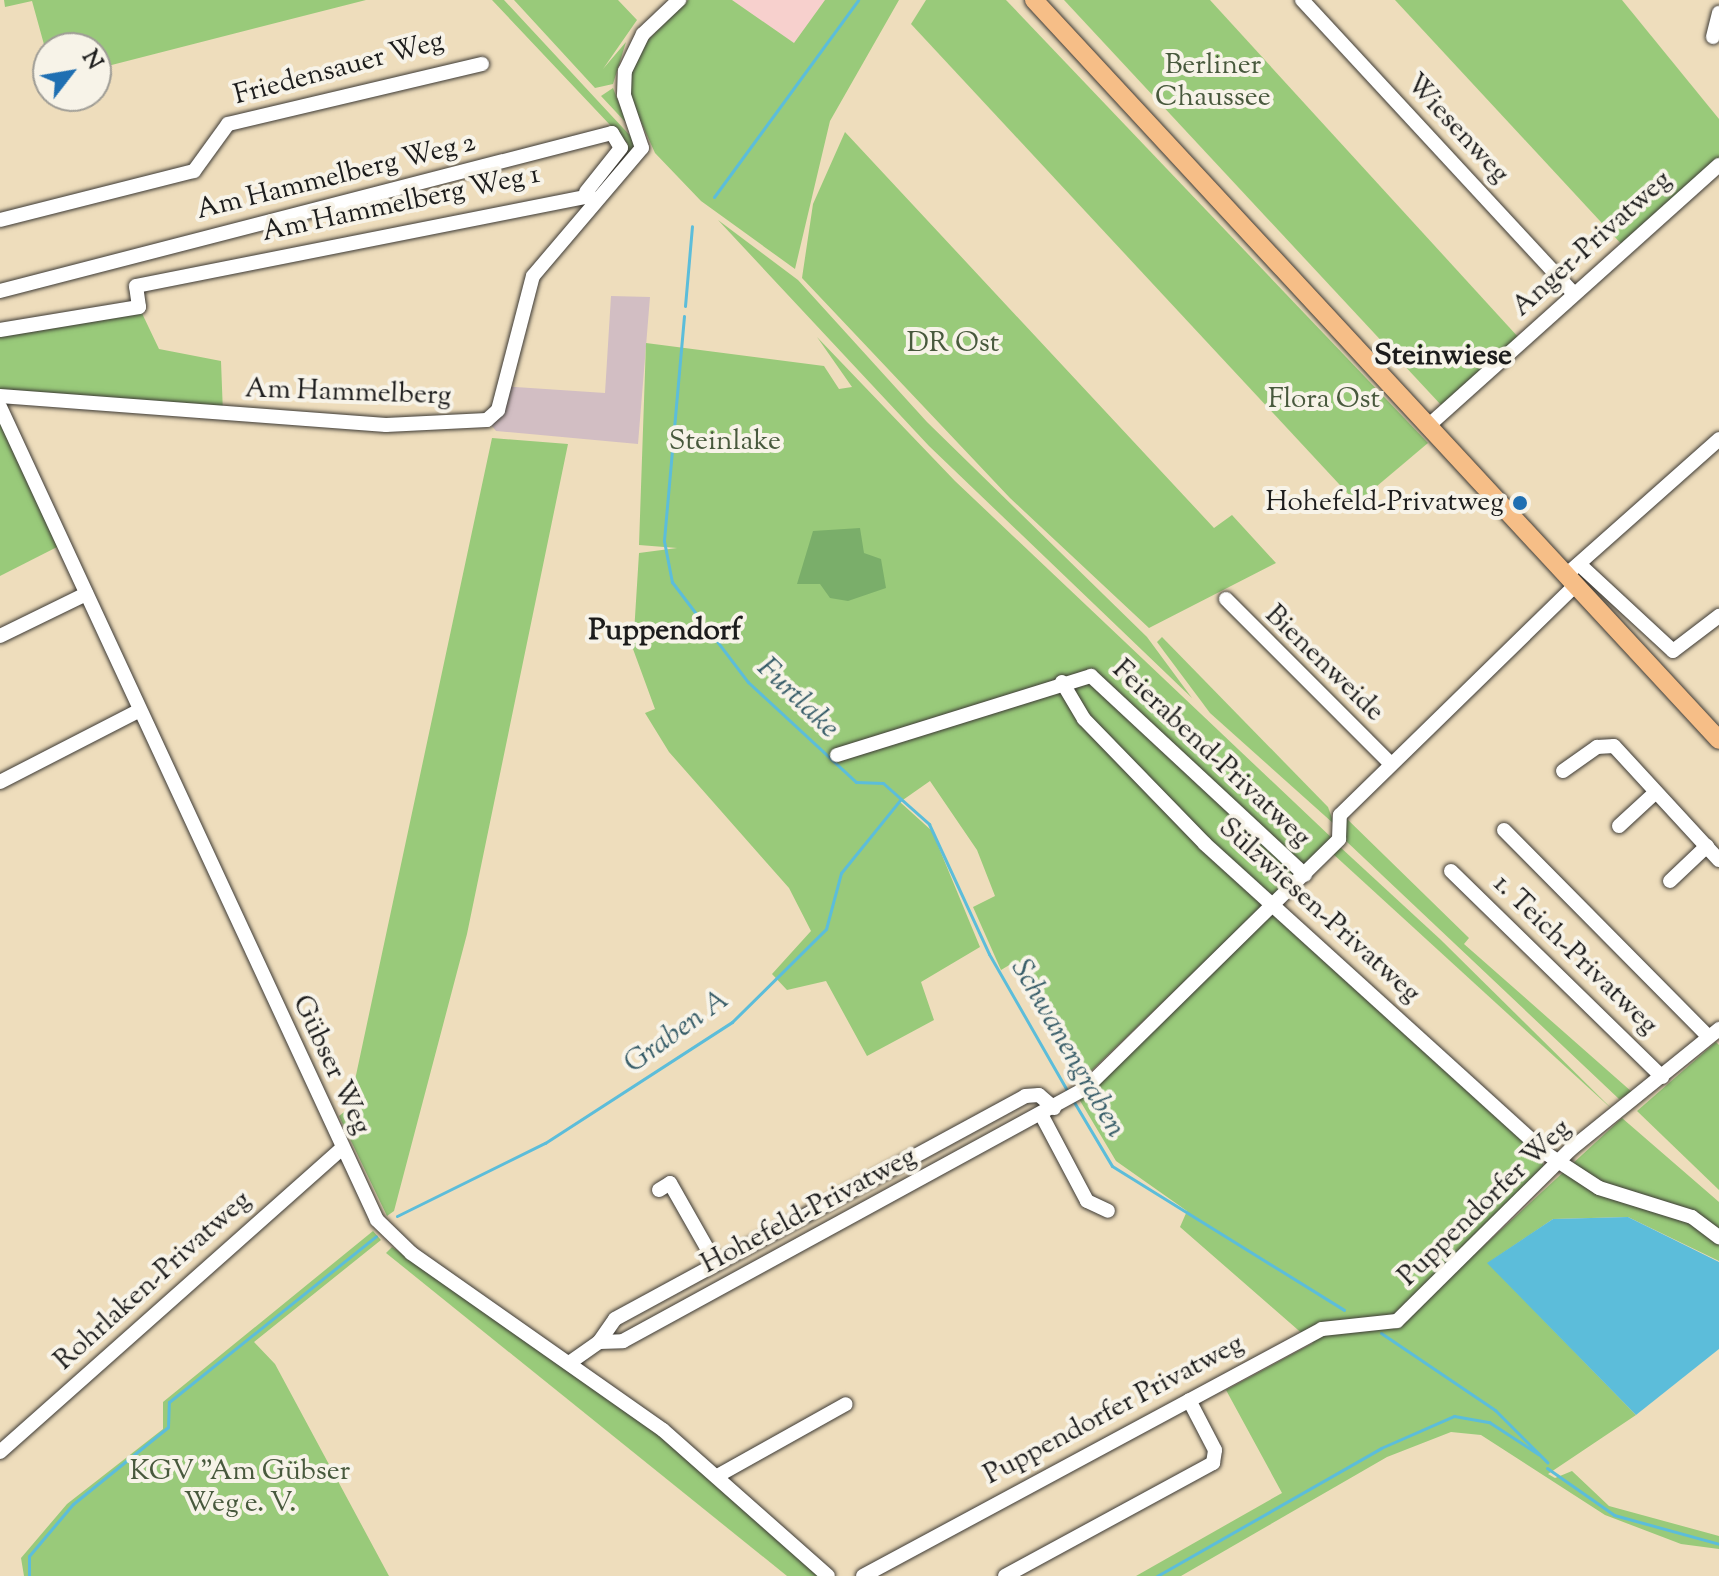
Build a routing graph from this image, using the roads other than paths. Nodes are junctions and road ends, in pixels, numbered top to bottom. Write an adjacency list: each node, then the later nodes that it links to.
1 (679, 0): 8 (street, Am Hammelberg)
2 (1034, 0): 15 (main road)
3 (1302, 0): 11 (street, Wiesenweg)
4 (1719, 13): 5 (street)
5 (1713, 37)
6 (482, 64): 9 (street, Friedensauer Weg)
7 (1719, 165): 11 (street, Anger-Privatweg)
8 (591, 197): 10 (street, Am Hammelberg Weg 2); 12 (street, Am Hammelberg Weg 1); 13 (street, Am Hammelberg)
9 (0, 220)
10 (0, 291)
11 (1573, 293): 15 (street, Anger-Privatweg)
12 (0, 330)
13 (0, 396)
14 (0, 407): 18 (street, Gübser Weg)
15 (1428, 426): 17 (main road)
16 (1719, 439): 17 (street, Hohefeld-Privatweg)
17 (1574, 575): 20 (street); 24 (main road); 26 (street, Hohefeld-Privatweg)
18 (86, 594): 21 (street); 23 (street, Gübser Weg)
19 (1226, 599): 26 (street, Bienenweide)
20 (1719, 616)
21 (0, 636)
22 (1062, 682): 25 (street); 35 (street, Feierabend-Privatweg); 37 (street, Sülzwiesen-Privatweg)
23 (140, 710): 28 (street); 41 (street, Gübser Weg)
24 (1719, 740)
25 (837, 755)
26 (1391, 764): 35 (street, Hohefeld-Privatweg)
27 (1563, 771): 29 (street)
28 (0, 782)
29 (1656, 792): 30 (street); 32 (street)
30 (1619, 826)
31 (1504, 830): 38 (street)
32 (1707, 846): 33 (street); 36 (street)
33 (1719, 860)
34 (1451, 871): 39 (street, 1. Teich-Privatweg)
35 (1305, 875): 37 (street, Hohefeld-Privatweg)
36 (1670, 881)
37 (1272, 908): 40 (street, Hohefeld-Privatweg); 42 (street, Sülzwiesen-Privatweg)
38 (1714, 1033): 39 (street, Puppendorfer Weg)
39 (1662, 1077): 42 (street, Puppendorfer Weg)
40 (1053, 1109): 44 (street); 46 (street, Hohefeld-Privatweg); 48 (street, Hohefeld-Privatweg)
41 (341, 1149): 49 (street, Gübser Weg); 52 (street, Rohrlaken-Privatweg)
42 (1559, 1162): 45 (street, Sülzwiesen-Privatweg); 47 (street, Puppendorfer Weg)
43 (659, 1190): 46 (street, Hohefeld-Privatweg)
44 (1108, 1211)
45 (1719, 1237)
46 (716, 1264): 48 (street, Hohefeld-Privatweg)
47 (1397, 1321): 50 (street, Puppendorfer Privatweg)
48 (599, 1342): 49 (street, Hohefeld-Privatweg)
49 (572, 1361): 53 (street, Gübser Weg)
50 (1189, 1400): 55 (street, Puppendorfer Privatweg); 56 (street)
51 (846, 1404): 53 (street)
52 (0, 1452)
53 (719, 1475): 54 (street, Gübser Weg)
54 (828, 1576)
55 (863, 1576)
56 (1005, 1576)

